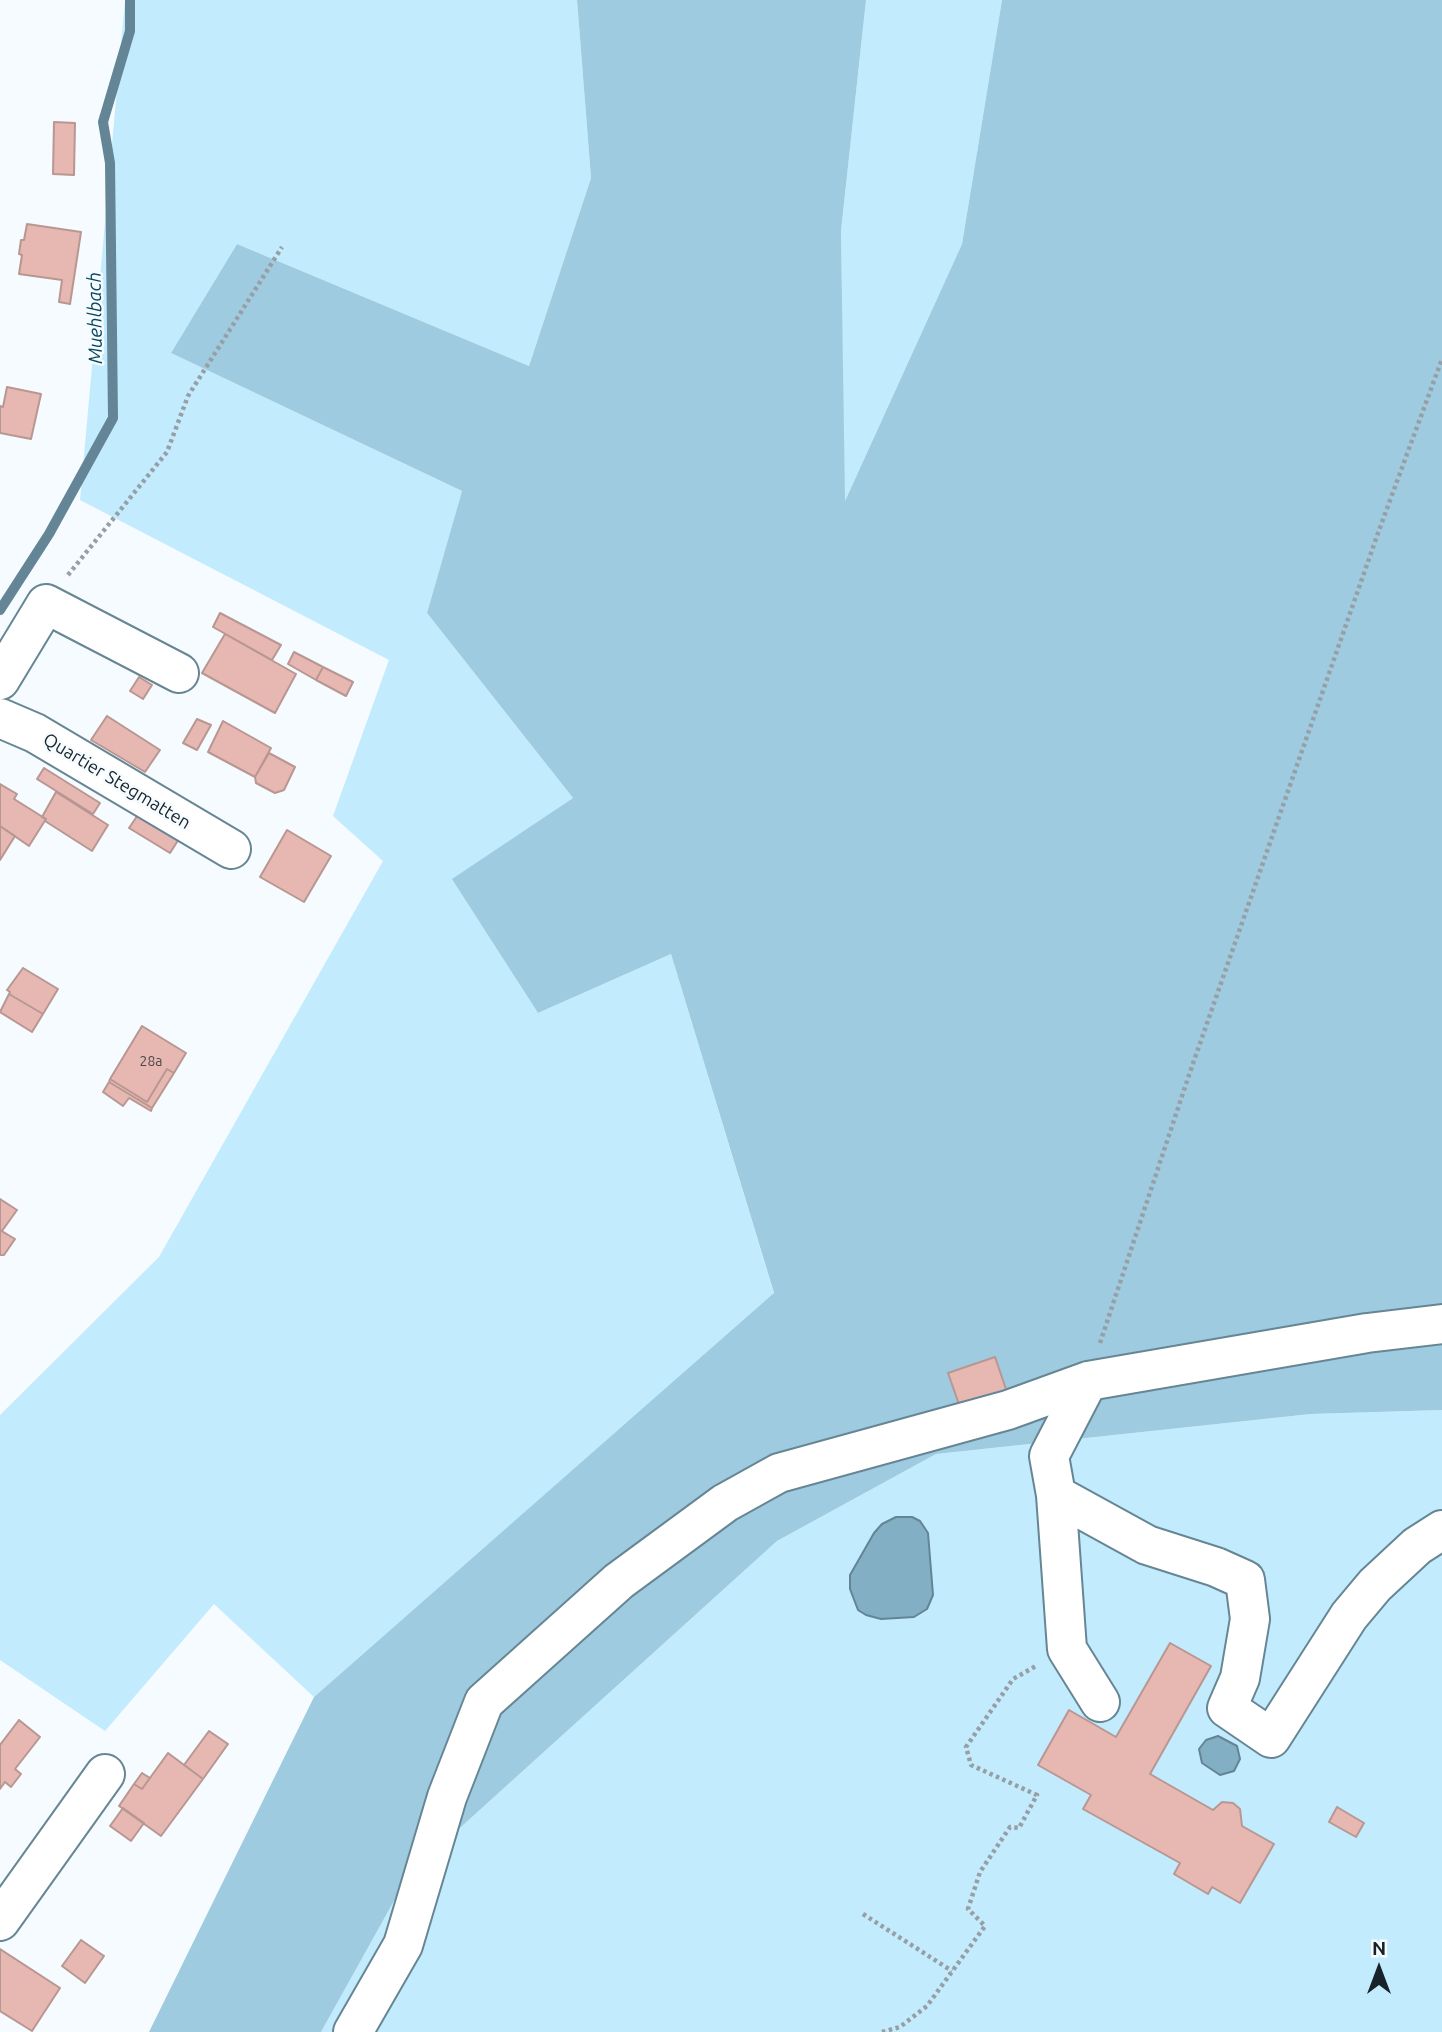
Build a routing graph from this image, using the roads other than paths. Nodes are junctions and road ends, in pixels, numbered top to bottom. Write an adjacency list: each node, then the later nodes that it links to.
1 (179, 673): 2 (street)
2 (0, 680)
3 (0, 718): 4 (street, Quartier Stegmatten)
4 (231, 849)
5 (1442, 1324): 6 (street)
6 (1088, 1381): 7 (street); 12 (street)
7 (1056, 1495): 8 (street); 9 (street)
8 (1442, 1530)
9 (1100, 1702)
10 (105, 1774): 11 (street)
11 (0, 1921)
12 (353, 2032)

